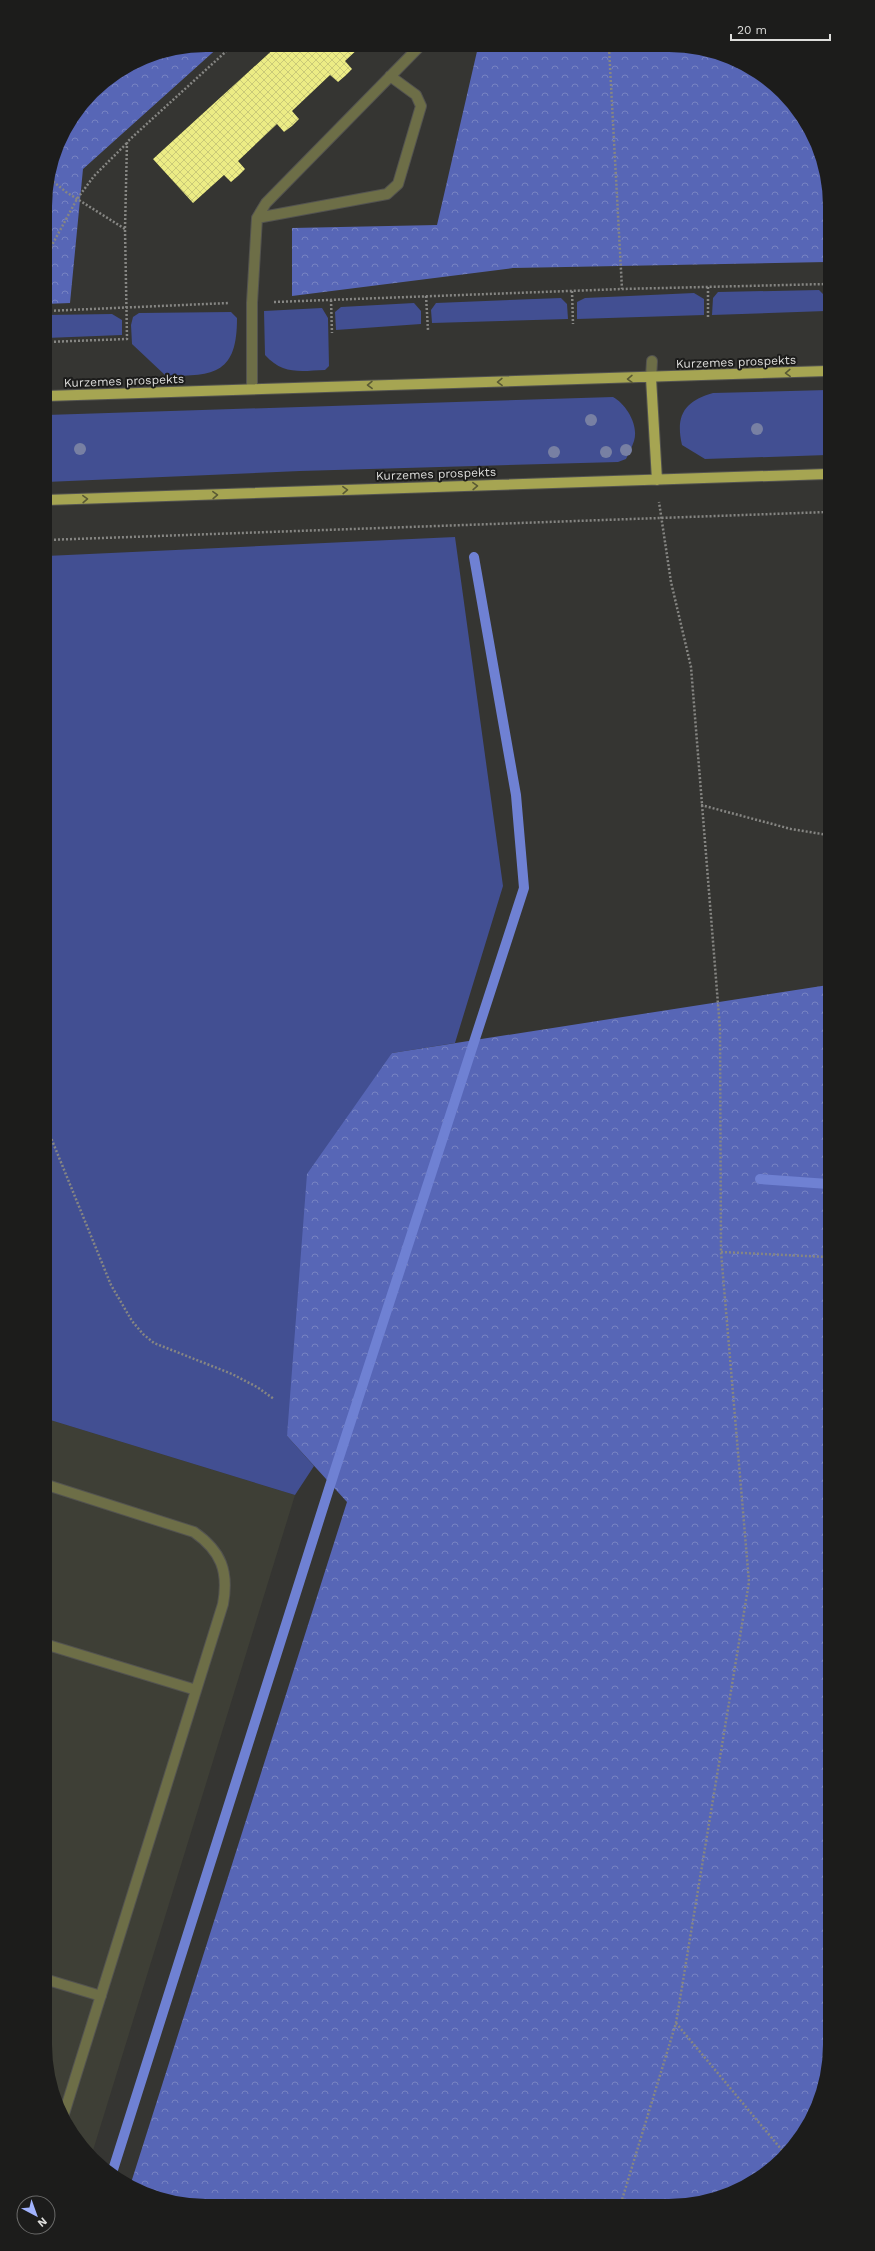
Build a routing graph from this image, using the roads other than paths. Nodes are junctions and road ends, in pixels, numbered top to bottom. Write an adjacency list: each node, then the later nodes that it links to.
1 (414, 52): 2 (street)
2 (390, 76): 3 (street); 3 (street)
3 (257, 218): 7 (street)
4 (652, 361): 6 (street)
5 (823, 371): 6 (main road, Kurzemes prospekts, one-way to 6)
6 (651, 378): 7 (main road, Kurzemes prospekts, one-way to 7); 10 (main road)
7 (252, 389): 8 (main road, Kurzemes prospekts)
8 (52, 396)
9 (823, 474): 10 (main road, Kurzemes prospekts)
10 (657, 480): 11 (main road, Kurzemes prospekts, one-way to 10)
11 (52, 500)
12 (52, 1487): 14 (street)
13 (52, 1646): 14 (street)
14 (196, 1690): 16 (street)
15 (52, 1981): 16 (street)
16 (101, 1996): 17 (street)
17 (66, 2108)

